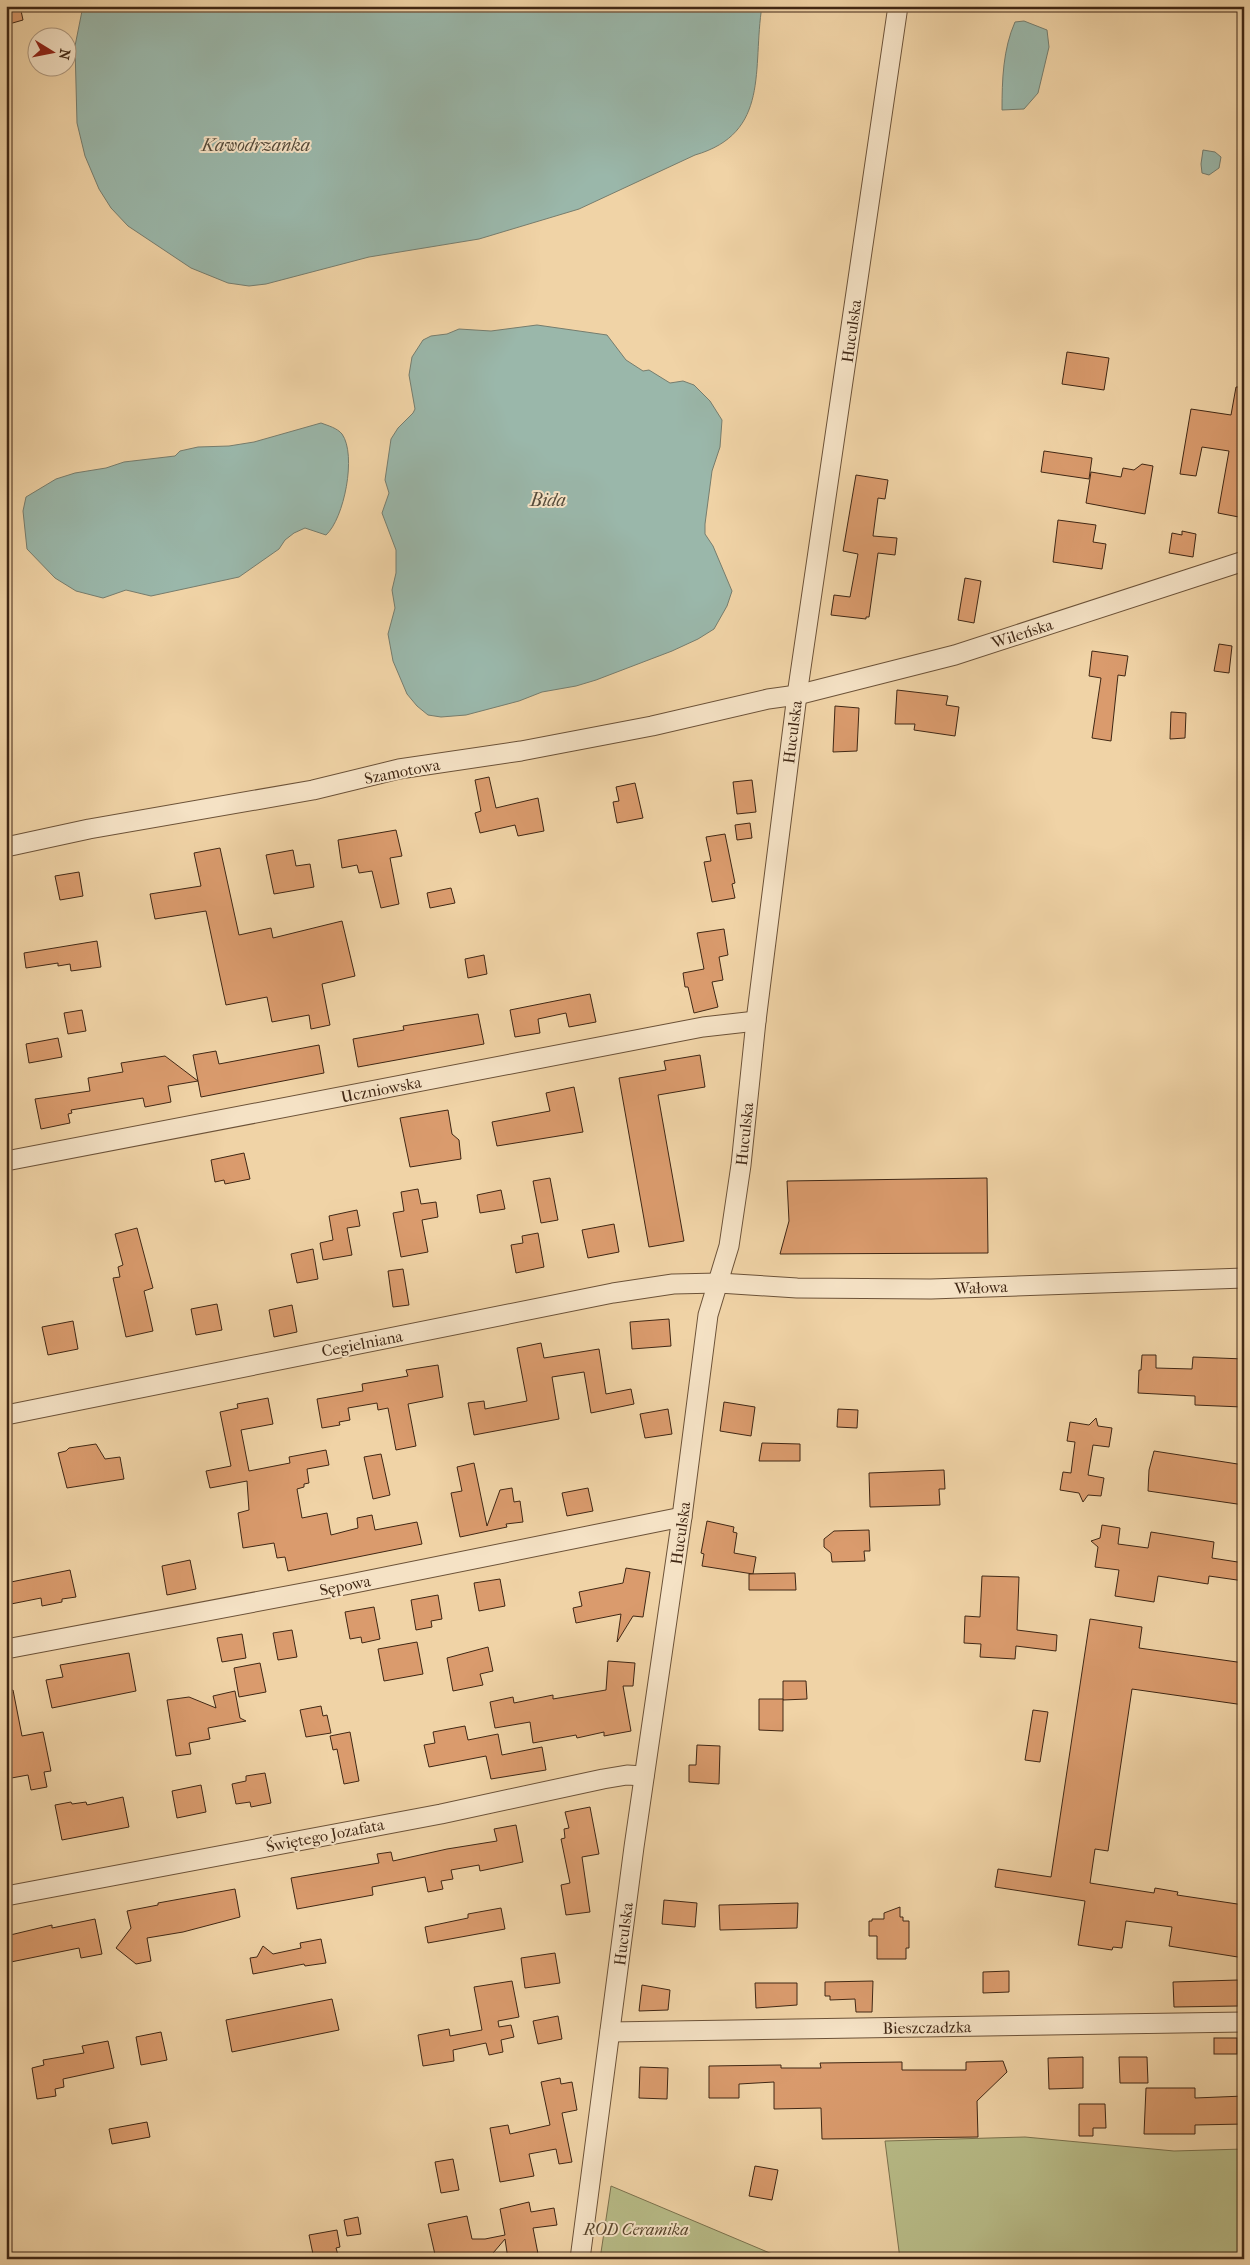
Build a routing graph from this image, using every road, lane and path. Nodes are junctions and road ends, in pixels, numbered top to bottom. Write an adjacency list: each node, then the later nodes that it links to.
1 (898, 6): 3 (street, Huculska)
2 (1244, 561): 3 (street, Wileńska)
3 (797, 695): 4 (street, Szamotowa); 5 (street, Huculska)
4 (6, 846)
5 (756, 1021): 6 (street, Uczniowska); 8 (street, Huculska)
6 (6, 1161)
7 (1244, 1278): 8 (street, Wałowa)
8 (719, 1283): 9 (street, Cegielniana); 10 (street, Huculska)
9 (6, 1415)
10 (682, 1517): 11 (street, Sępowa); 12 (street, Huculska)
11 (6, 1649)
12 (644, 1776): 13 (street, Świętego Jozafata); 15 (street, Huculska)
13 (6, 1896)
14 (1244, 2022): 15 (street, Bieszczadzka)
15 (610, 2032): 16 (street, Huculska)
16 (580, 2259)

